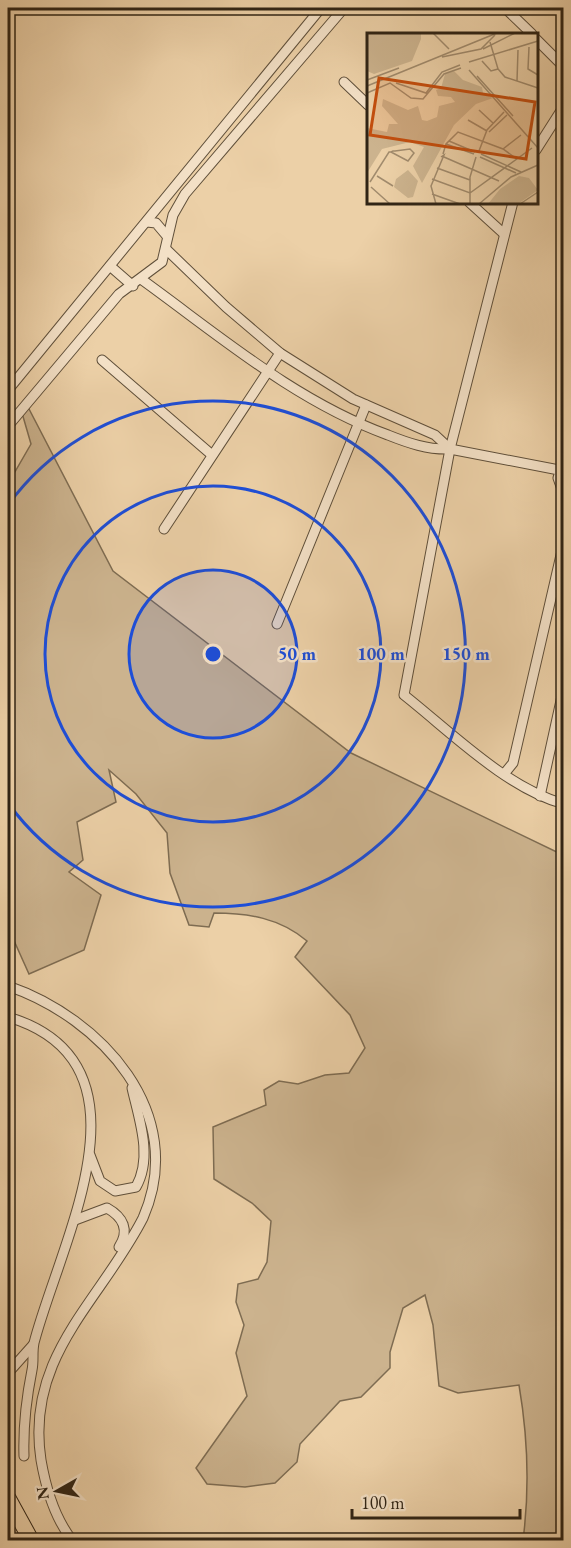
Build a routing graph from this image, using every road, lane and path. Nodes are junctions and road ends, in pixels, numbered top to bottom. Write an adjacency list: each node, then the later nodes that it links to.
1 (321, 8): 13 (street)
2 (344, 8): 15 (street)
3 (506, 8): 4 (street)
4 (531, 33)
5 (538, 40): 6 (street)
6 (564, 67)
7 (344, 82): 8 (street)
8 (367, 103)
9 (564, 106): 10 (street)
10 (538, 148)
11 (471, 204): 14 (street)
12 (512, 204): 14 (street)
13 (147, 222): 15 (street); 17 (street)
14 (503, 233): 27 (street)
15 (167, 236): 16 (street)
16 (167, 250): 18 (street); 20 (street)
17 (110, 266): 19 (street); 23 (street)
18 (141, 279): 19 (street); 22 (street)
19 (133, 286): 26 (street)
20 (280, 353): 22 (street); 24 (street)
21 (102, 360): 28 (street)
22 (266, 372): 25 (street); 28 (street)
23 (8, 390)
24 (366, 405): 25 (street); 27 (street)
25 (357, 423): 27 (street); 34 (street)
26 (8, 426)
27 (450, 449): 30 (street); 36 (street)
28 (212, 455): 32 (street)
29 (564, 459): 30 (street)
30 (559, 470): 31 (street)
31 (564, 495)
32 (164, 529)
33 (564, 542): 36 (street)
34 (277, 624)
35 (564, 687): 37 (street)
36 (504, 774): 37 (street)
37 (540, 796): 38 (street)
38 (564, 804)
39 (8, 986): 41 (street)
40 (8, 1017): 42 (street)
41 (129, 1076): 42 (street); 44 (street)
42 (90, 1155): 43 (street)
43 (75, 1220): 44 (street); 45 (street)
44 (90, 1302): 50 (street)
45 (33, 1345): 46 (street); 47 (street)
46 (8, 1373)
47 (24, 1456)
48 (8, 1498): 49 (main road)
49 (31, 1540)
50 (72, 1540)

